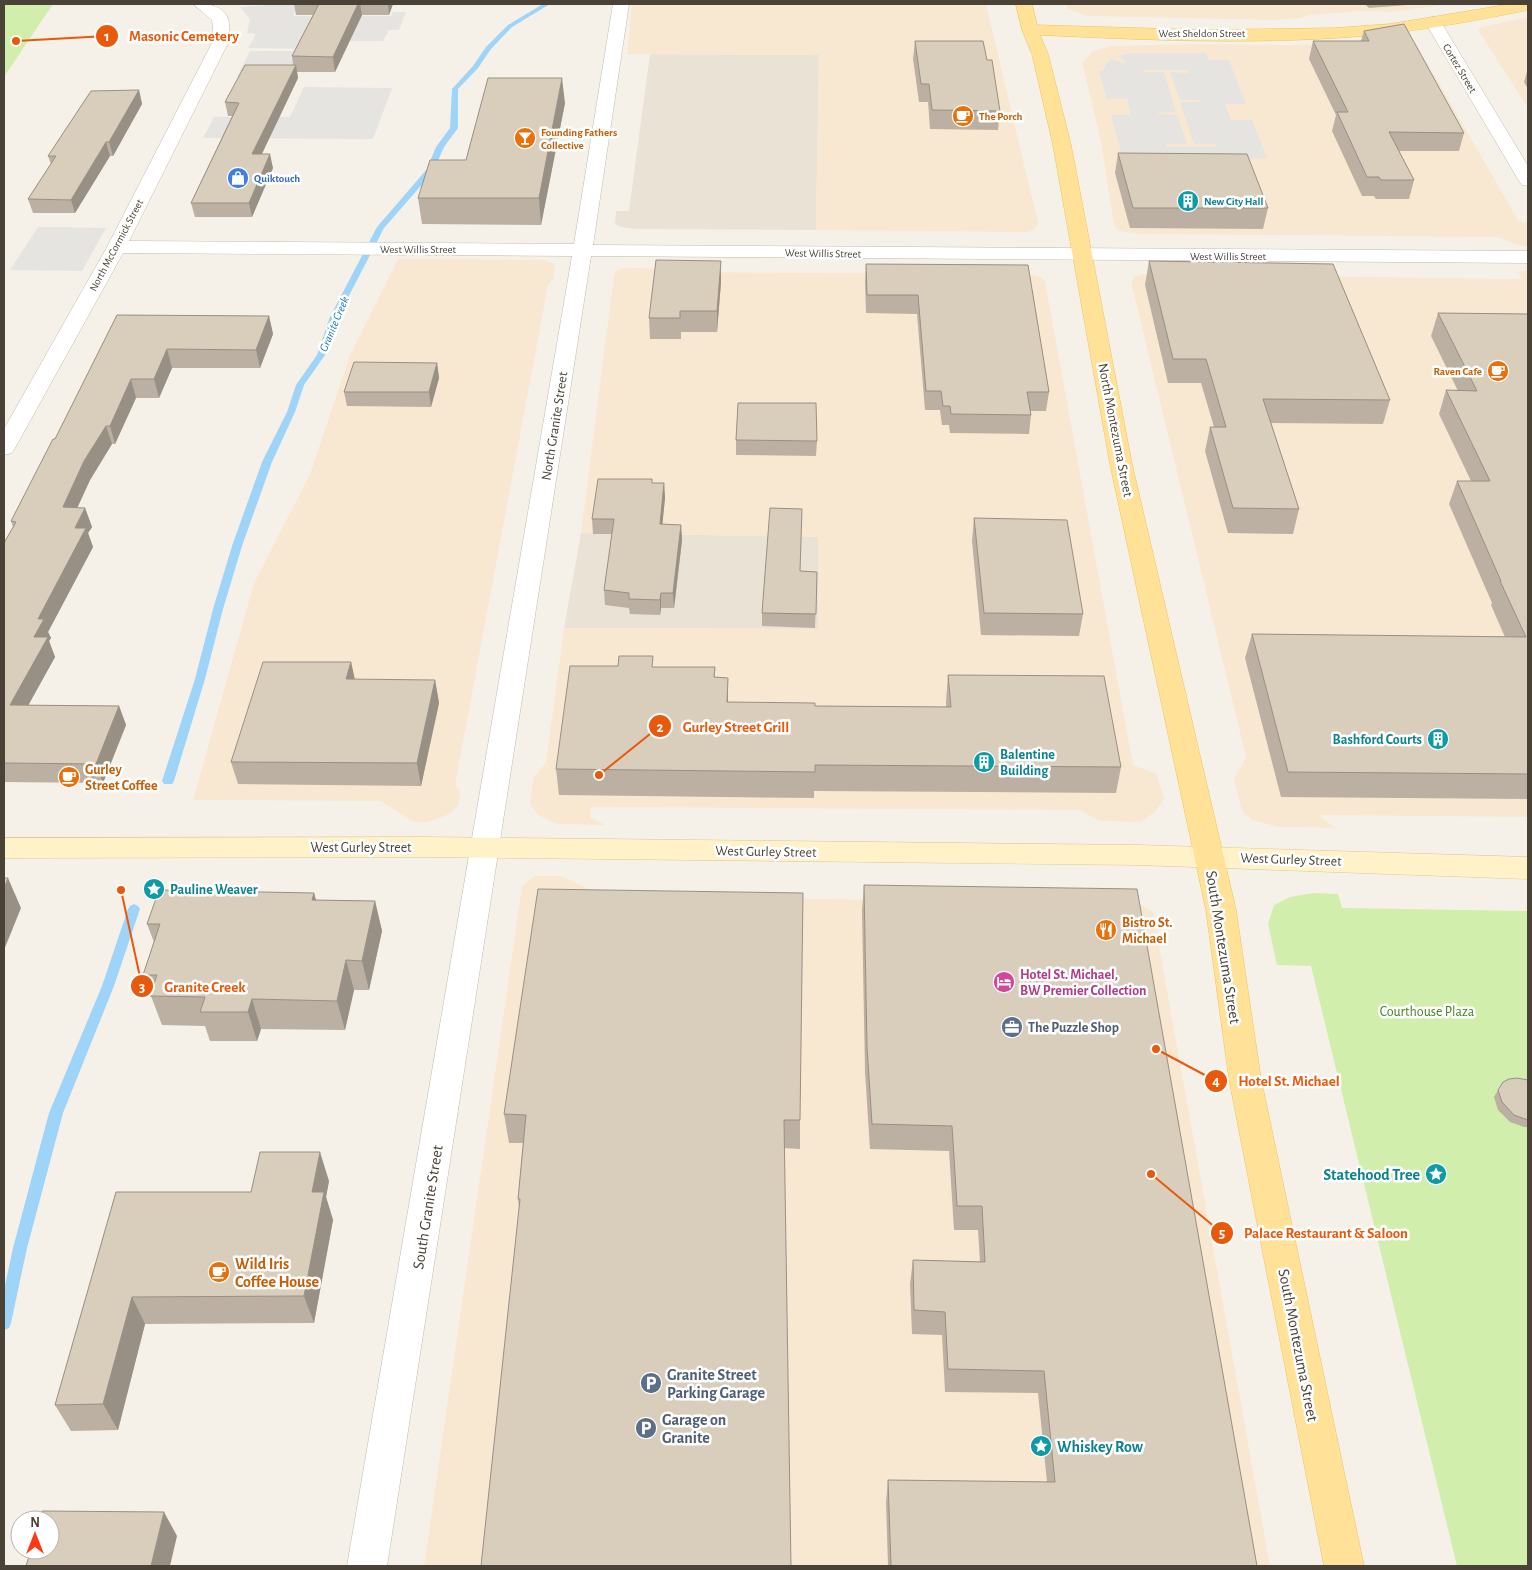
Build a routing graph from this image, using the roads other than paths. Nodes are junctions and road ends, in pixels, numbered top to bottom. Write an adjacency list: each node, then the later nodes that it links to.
1 (201, 4): 8 (street, North McCormick Street)
2 (621, 4): 9 (street, North Granite Street)
3 (1024, 4): 6 (main road, North Montezuma Street)
4 (1528, 5): 5 (main road, West Sheldon Street)
5 (1433, 22): 6 (main road, West Sheldon Street); 7 (street, Cortez Street)
6 (1030, 30): 10 (main road, North Montezuma Street)
7 (1528, 181)
8 (117, 248): 9 (street, West Willis Street); 12 (street, North McCormick Street)
9 (582, 250): 10 (street, West Willis Street); 14 (street, North Granite Street)
10 (1083, 254): 11 (street, West Willis Street); 15 (main road, North Montezuma Street)
11 (1528, 257)
12 (4, 448)
13 (4, 848): 14 (main road, West Gurley Street)
14 (484, 848): 15 (main road, West Gurley Street); 17 (street, South Granite Street)
15 (1209, 857): 16 (main road, West Gurley Street); 18 (main road, South Montezuma Street)
16 (1528, 868)
17 (367, 1566)
18 (1344, 1566)

